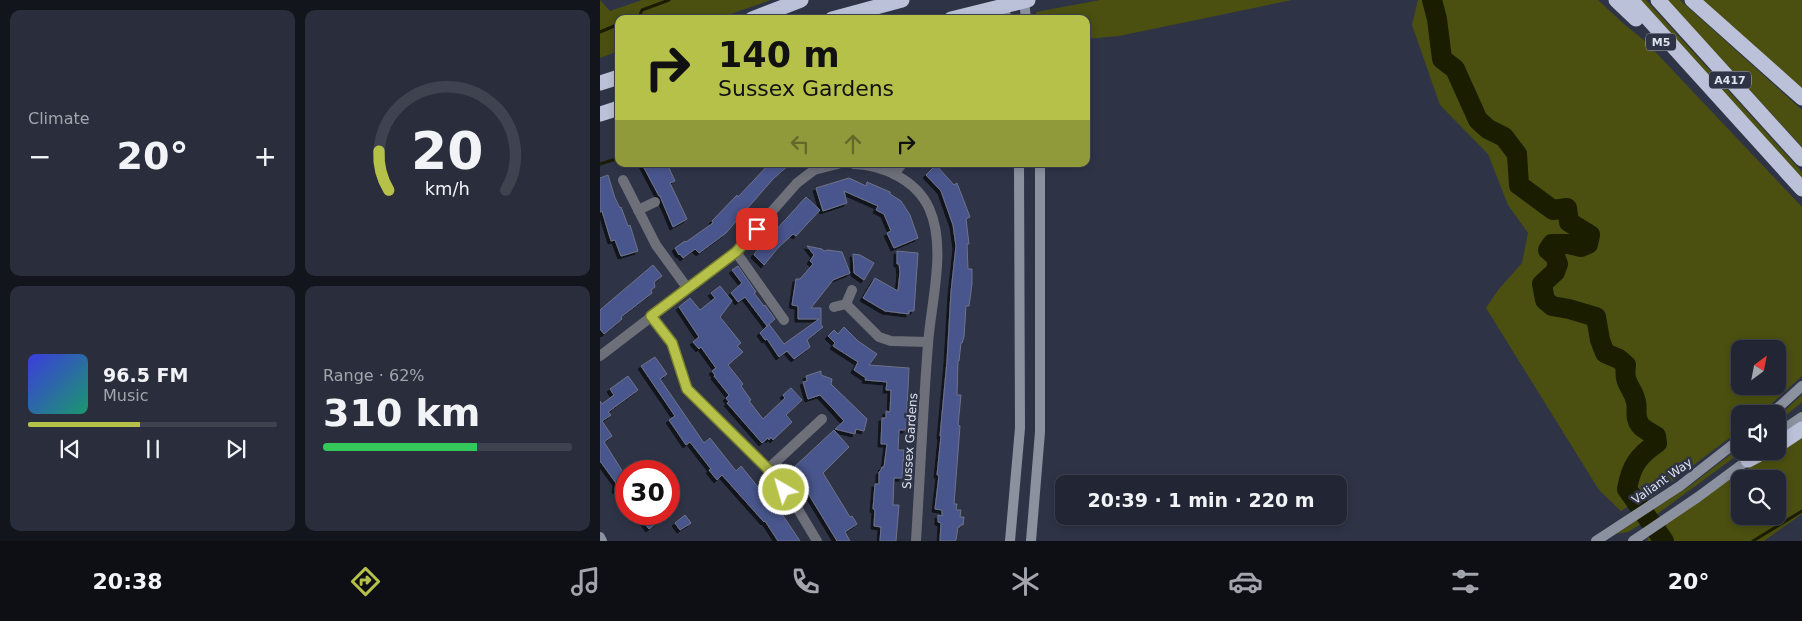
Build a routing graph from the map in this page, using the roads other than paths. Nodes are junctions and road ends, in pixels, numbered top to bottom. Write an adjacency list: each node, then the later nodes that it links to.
1 (801, 0): 10 (highway)
2 (902, 0): 11 (highway)
3 (1004, 0): 13 (street)
4 (1024, 0): 14 (street)
5 (1028, 0): 12 (highway)
6 (1616, 0): 17 (highway, M5)
7 (1631, 0): 17 (highway, A417)
8 (1658, 0): 21 (highway, A417)
9 (1692, 0): 18 (highway)
10 (762, 15)
11 (847, 15)
12 (967, 15)
13 (1006, 15)
14 (1026, 15)
15 (615, 78): 16 (highway)
16 (600, 83)
17 (1706, 83): 29 (highway, A417)
18 (1802, 98)
19 (615, 109): 20 (highway)
20 (600, 114)
21 (1802, 159)
22 (826, 167): 32 (street)
23 (876, 167): 27 (street, Sussex Gardens)
24 (900, 167): 27 (street)
25 (1019, 167): 56 (street)
26 (1040, 167): 57 (street)
27 (894, 174): 39 (street, Sussex Gardens)
28 (623, 180): 31 (street)
29 (1802, 188)
30 (655, 202): 31 (street)
31 (638, 210): 33 (street)
32 (736, 252): 33 (street); 38 (street)
33 (688, 289): 37 (street)
34 (852, 290): 35 (street)
35 (846, 304): 36 (street); 39 (street)
36 (834, 307)
37 (651, 316): 40 (street); 50 (street)
38 (784, 320)
39 (928, 342): 55 (street, Sussex Gardens)
40 (600, 356)
41 (1802, 386): 42 (street)
42 (1781, 405)
43 (805, 417): 50 (street)
44 (1802, 417): 45 (street)
45 (1786, 428)
46 (1802, 430): 47 (highway)
47 (1786, 439)
48 (1731, 446): 58 (street, Valiant Way)
49 (1748, 460): 52 (street)
50 (768, 469): 54 (street)
51 (600, 537): 53 (street)
52 (1634, 540)
53 (602, 541)
54 (817, 541)
55 (916, 541)
56 (1010, 541)
57 (1031, 541)
58 (1596, 541)

